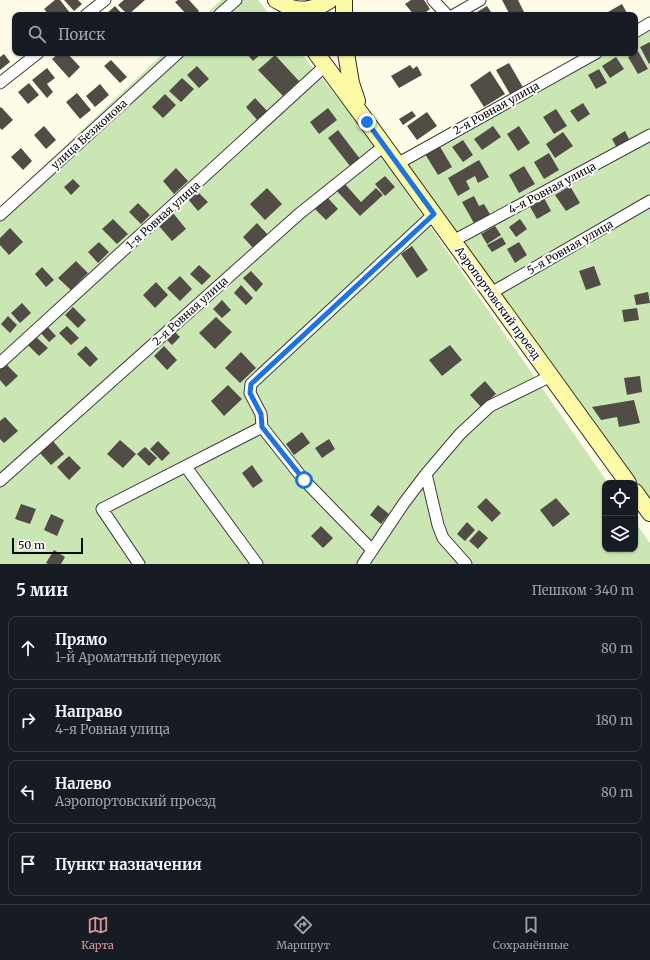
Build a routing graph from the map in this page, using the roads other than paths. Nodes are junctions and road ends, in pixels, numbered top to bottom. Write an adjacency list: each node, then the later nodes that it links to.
1 (104, 0): 8 (street)
2 (236, 0): 9 (street)
3 (276, 0): 4 (main road); 10 (main road)
4 (330, 0)
5 (344, 0): 11 (main road)
6 (433, 0): 12 (street)
7 (480, 0): 13 (street)
8 (90, 12)
9 (222, 12)
10 (285, 12)
11 (344, 12)
12 (444, 12)
13 (459, 12)
14 (650, 23): 15 (street)
15 (638, 30)
16 (34, 56): 22 (street)
17 (175, 56): 28 (street, улица Безжонова)
18 (318, 56): 21 (main road)
19 (346, 56): 23 (main road)
20 (591, 56): 26 (street, 2-я Ровная улица)
21 (325, 66): 23 (main road); 32 (street, 1-я Ровная улица)
22 (0, 83)
23 (367, 122): 25 (main road, Аэропортовский проезд)
24 (650, 135): 30 (street, 4-я Ровная улица)
25 (384, 146): 26 (main road, Аэропортовский проезд); 38 (street, 2-я Ровная улица)
26 (396, 164): 29 (main road, Аэропортовский проезд)
27 (650, 201): 31 (street, 5-я Ровная улица)
28 (0, 214)
29 (434, 214): 30 (main road, Аэропортовский проезд); 34 (street)
30 (453, 241): 31 (main road, Аэропортовский проезд)
31 (491, 293): 33 (main road, Аэропортовский проезд)
32 (0, 363)
33 (551, 376): 36 (street); 37 (main road, Аэропортовский проезд)
34 (262, 427): 35 (street); 41 (street)
35 (186, 467): 42 (street); 43 (street)
36 (426, 474): 41 (street); 45 (street)
37 (626, 480)
38 (0, 481)
39 (638, 496): 40 (main road)
40 (650, 513)
41 (372, 550): 44 (street)
42 (138, 564)
43 (257, 564)
44 (363, 564)
45 (466, 564)

